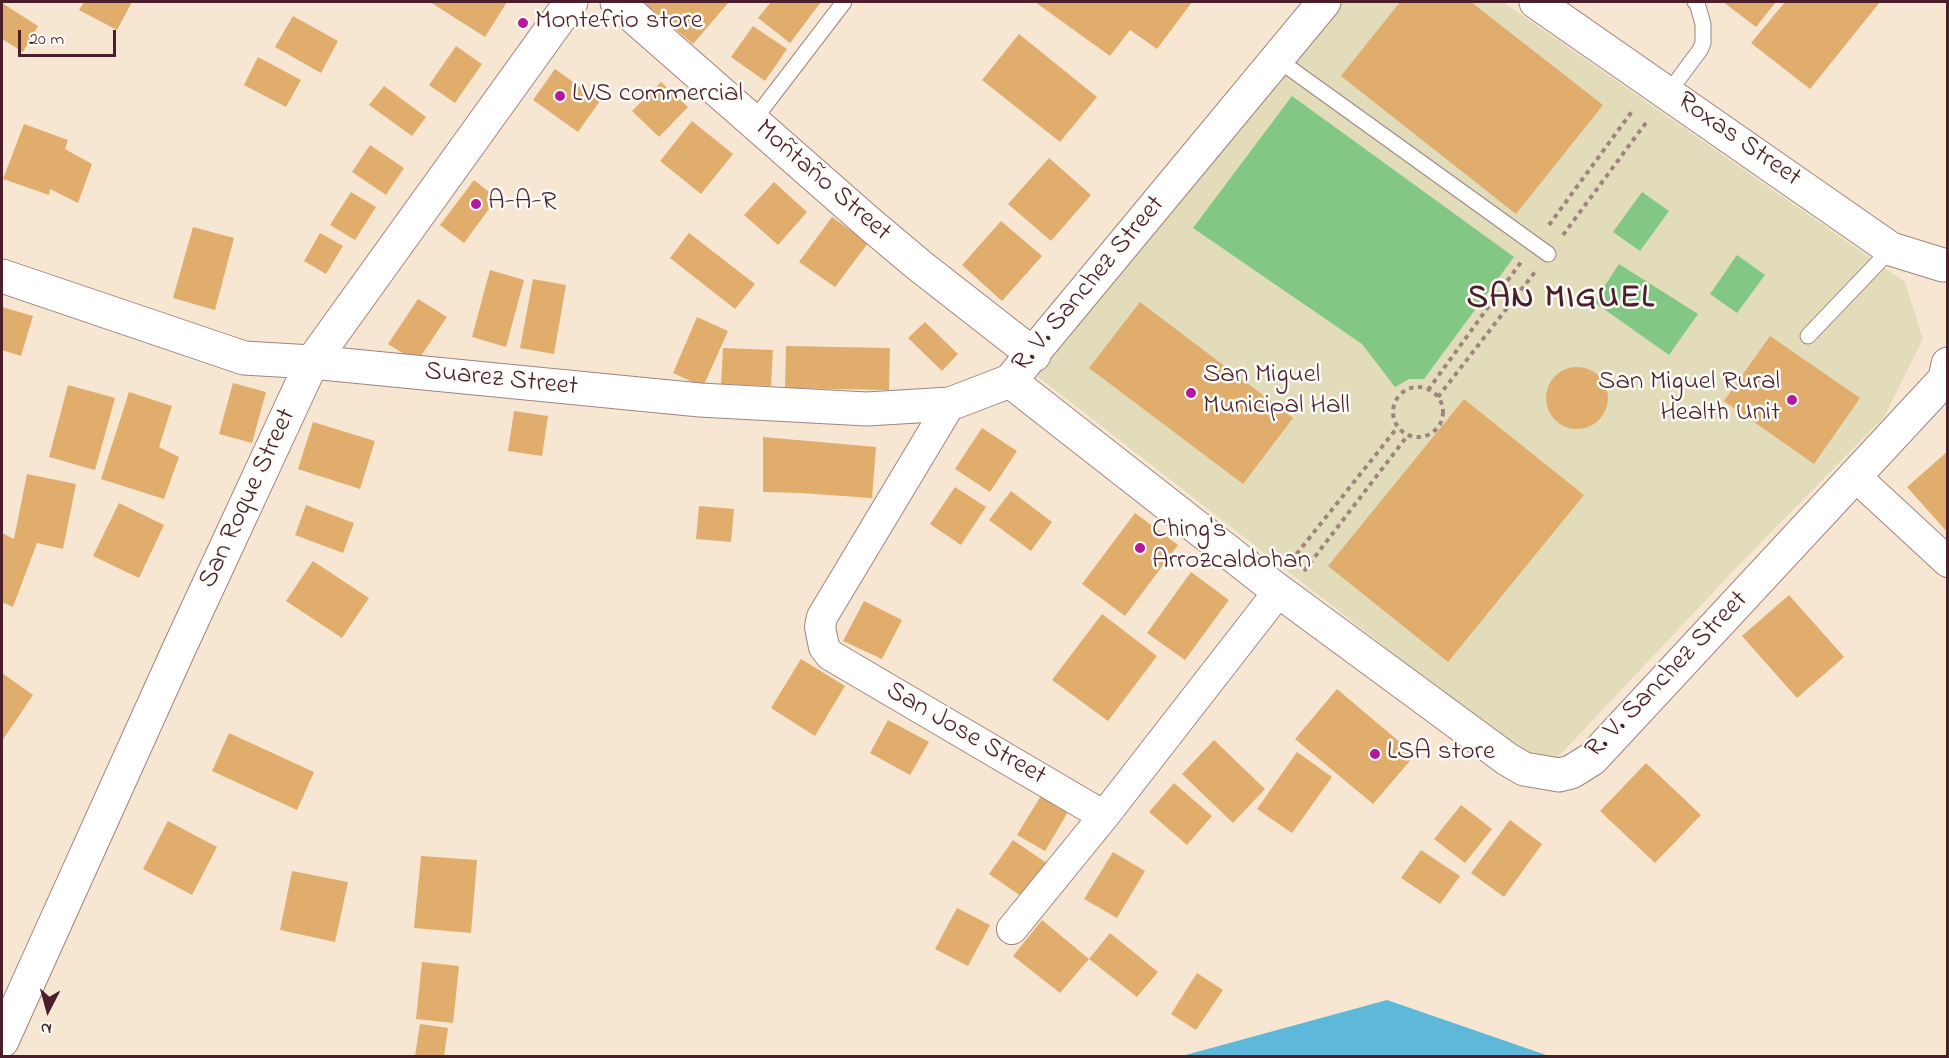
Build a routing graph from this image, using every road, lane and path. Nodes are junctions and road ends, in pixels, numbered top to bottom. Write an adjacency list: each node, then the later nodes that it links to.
1 (571, 2): 16 (street, San Roque Street)
2 (617, 2): 9 (street, Moñtaño Street)
3 (844, 2): 9 (lane)
4 (1324, 2): 7 (street, R. V. Sanchez Street)
5 (1536, 2): 8 (street, Roxas Street)
6 (1695, 2): 8 (lane)
7 (1277, 59): 11 (lane); 15 (street, R. V. Sanchez Street)
8 (1668, 93): 10 (street, Roxas Street)
9 (753, 121): 15 (street, Moñtaño Street)
10 (1891, 249): 12 (street, Roxas Street); 14 (lane)
11 (1548, 254)
12 (1946, 271)
13 (2, 276): 16 (street, Suarez Street)
14 (1808, 336)
15 (1034, 355): 18 (street, R. V. Sanchez Street)
16 (312, 363): 19 (street, Suarez Street); 27 (street, San Roque Street)
17 (1947, 364): 22 (street, R. V. Sanchez Street)
18 (1010, 381): 19 (street, Suarez Street); 24 (street, R. V. Sanchez Street)
19 (950, 404): 25 (street, San Jose Street)
20 (1397, 428): 21 (path); 21 (path); 24 (path)
21 (1408, 435): 24 (path)
22 (1856, 477): 23 (street); 24 (street, R. V. Sanchez Street)
23 (1947, 562)
24 (1279, 591): 25 (street)
25 (1104, 816): 26 (street)
26 (1012, 929)
27 (5, 1034)

